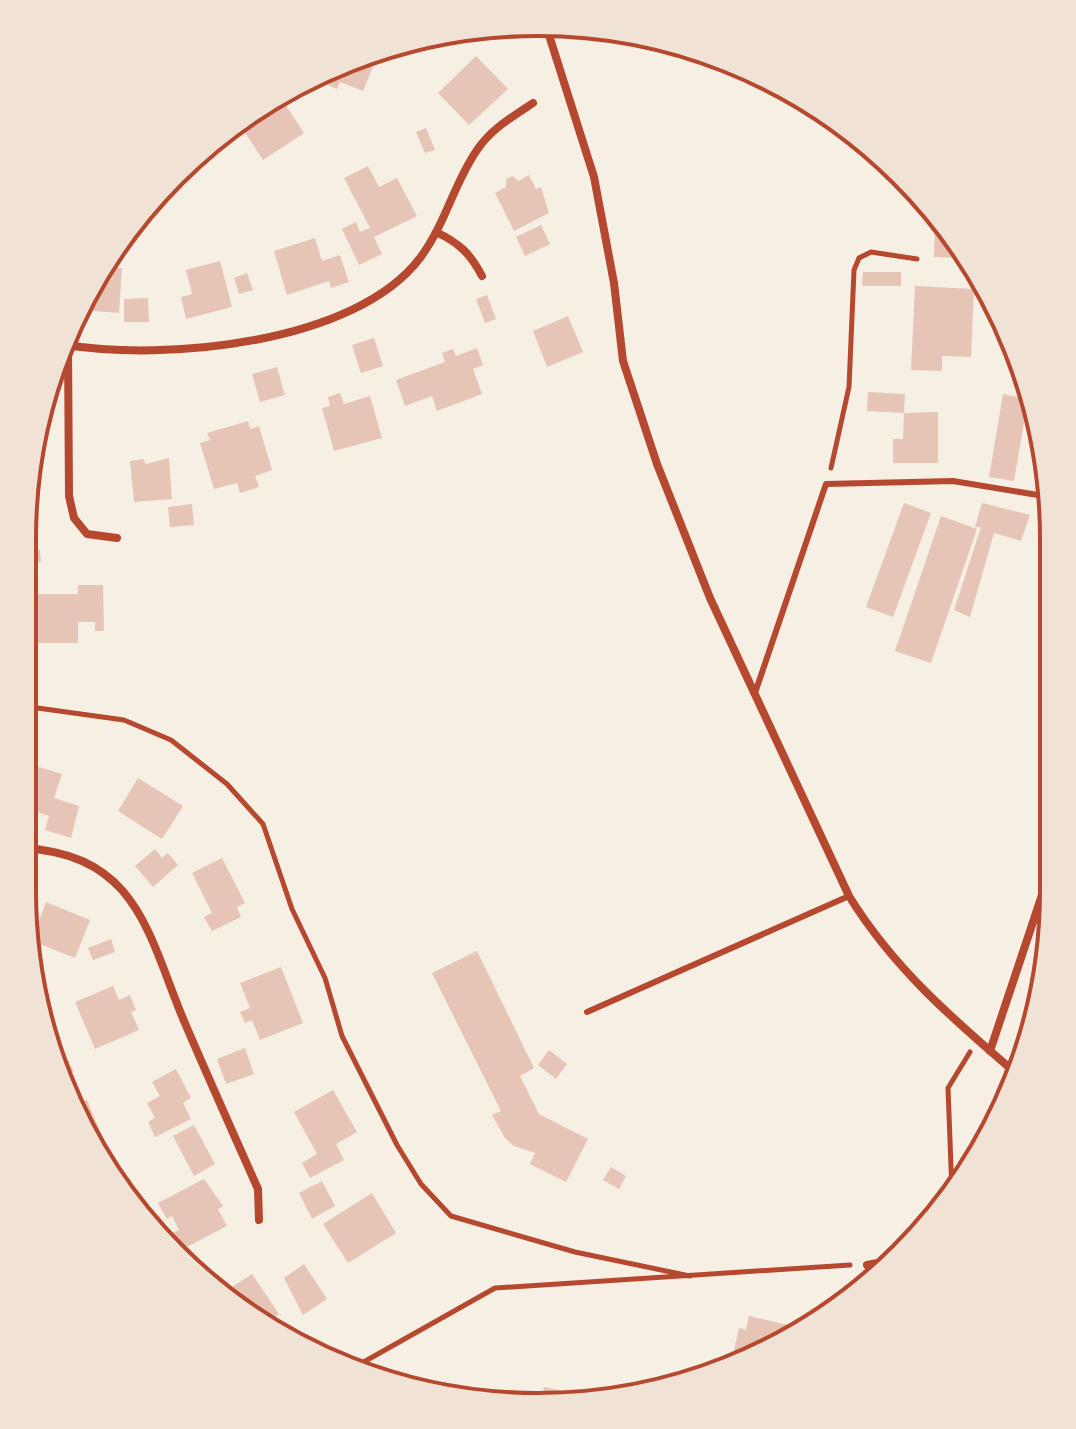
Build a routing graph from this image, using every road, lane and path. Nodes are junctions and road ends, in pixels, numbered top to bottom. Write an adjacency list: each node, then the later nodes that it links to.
1 (549, 36): 11 (street)
2 (533, 103): 3 (street)
3 (436, 232): 5 (street); 6 (street)
4 (917, 259): 8 (path)
5 (482, 276)
6 (74, 346)
7 (67, 365): 10 (street)
8 (826, 484): 9 (lane); 11 (lane)
9 (1038, 495)
10 (117, 538)
11 (756, 690): 14 (street)
12 (36, 708): 24 (path)
13 (36, 850): 21 (street)
14 (849, 896): 16 (lane); 17 (street)
15 (1040, 902): 18 (street)
16 (587, 1012)
17 (977, 1039): 18 (street); 20 (path)
18 (990, 1051): 19 (street)
19 (1008, 1066)
20 (951, 1175)
21 (259, 1220)
22 (874, 1264): 23 (street)
23 (867, 1265): 24 (path)
24 (690, 1276): 25 (path)
25 (364, 1362)

